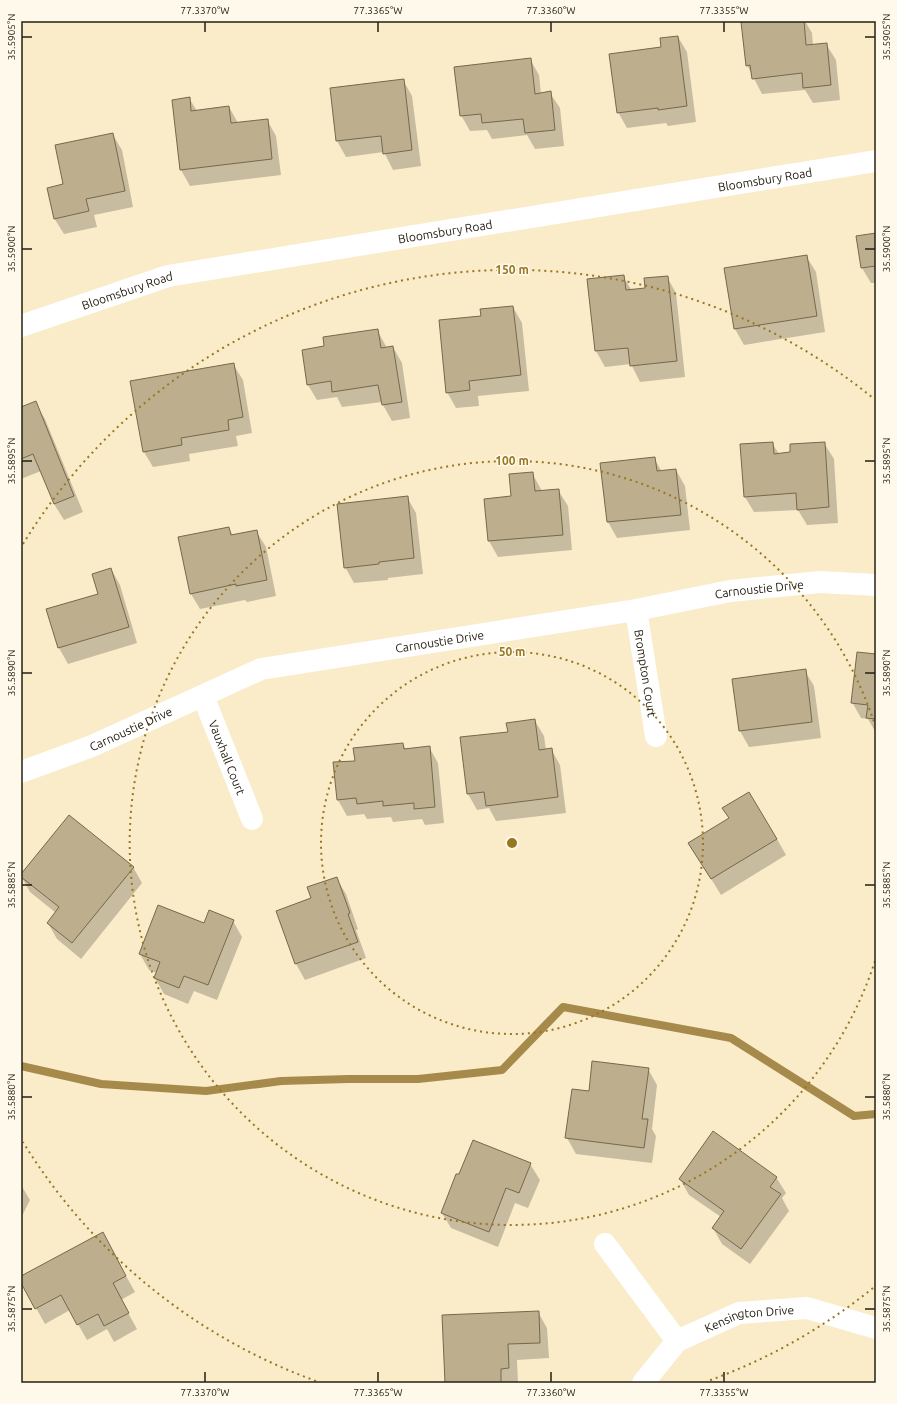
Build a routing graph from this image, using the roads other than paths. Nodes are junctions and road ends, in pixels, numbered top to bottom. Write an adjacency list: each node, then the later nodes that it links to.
1 (876, 162): 2 (street, Bloomsbury Road)
2 (21, 326)
3 (876, 585): 4 (street, Carnoustie Drive)
4 (636, 610): 5 (street, Carnoustie Drive); 6 (street, Brompton Court)
5 (203, 696): 7 (street, Carnoustie Drive); 8 (street, Vauxhall Court)
6 (656, 736)
7 (21, 772)
8 (252, 819)
9 (605, 1244): 11 (street)
10 (876, 1328): 11 (street, Kensington Drive)
11 (677, 1341): 12 (street, Kensington Drive)
12 (643, 1383)

